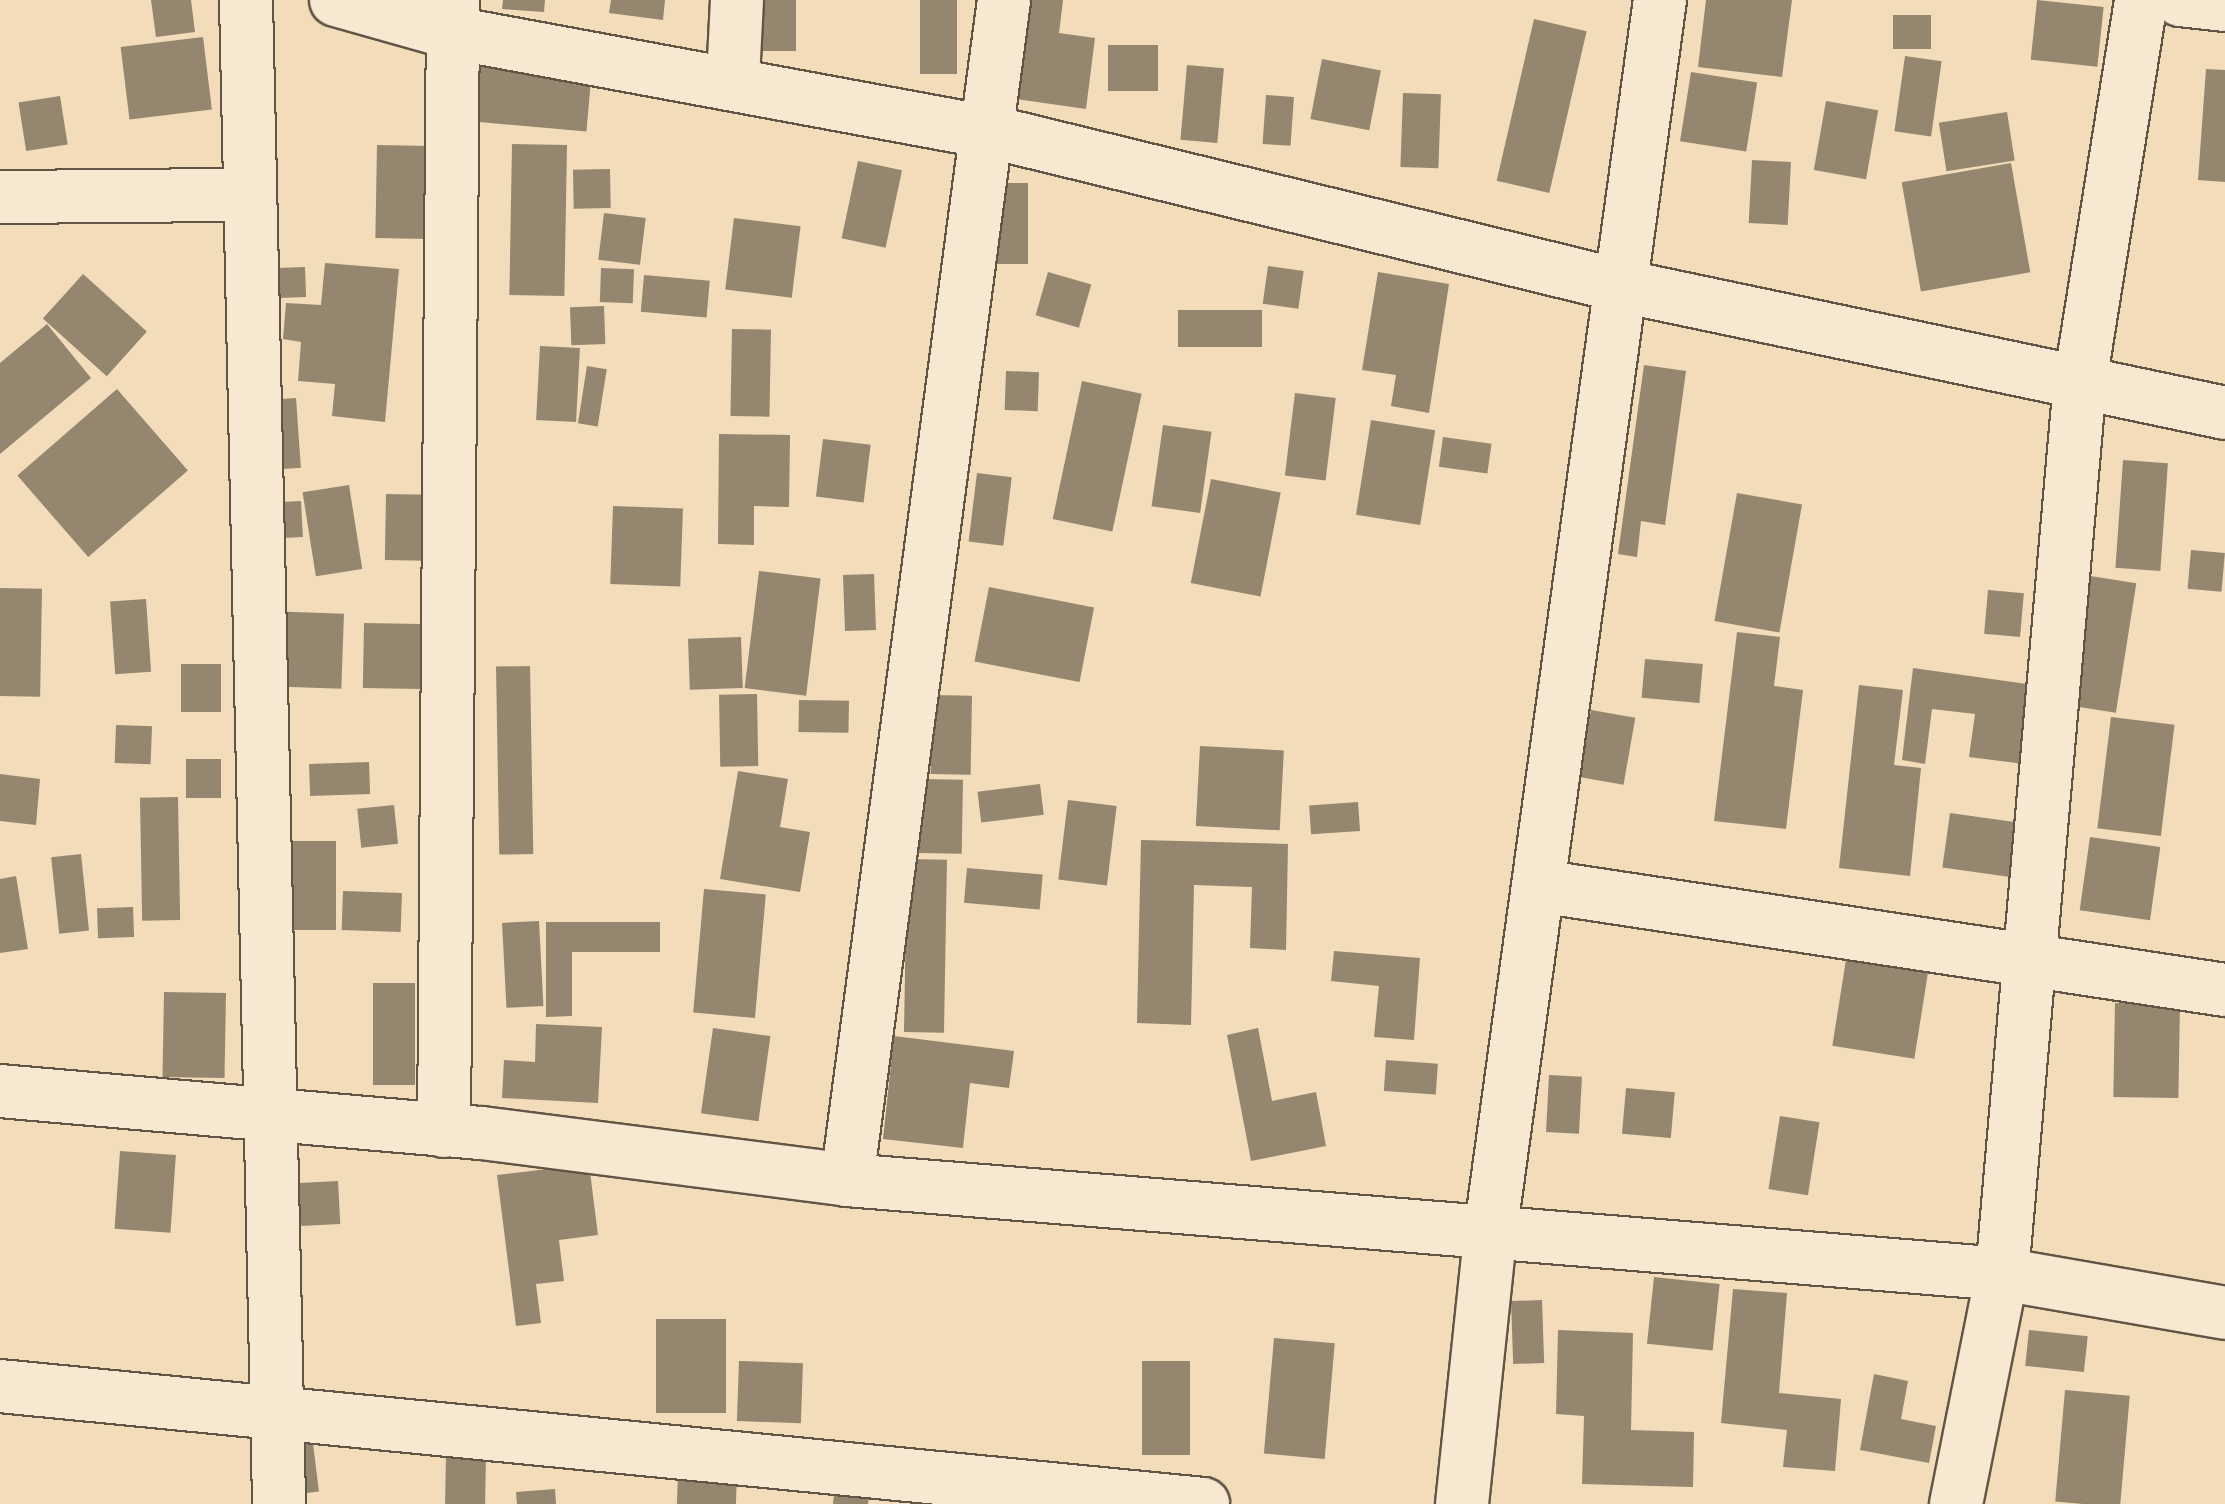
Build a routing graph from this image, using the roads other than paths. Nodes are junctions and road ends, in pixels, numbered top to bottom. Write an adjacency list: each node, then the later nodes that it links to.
1 (246, 0): 12 (street)
2 (336, 0): 9 (street)
3 (737, 0): 10 (street)
4 (1004, 0): 11 (street)
5 (1660, 0): 14 (street)
6 (2141, 0): 15 (street)
7 (2180, 0): 8 (street)
8 (2225, 5)
9 (453, 17): 10 (street); 22 (street)
10 (733, 79): 11 (street)
11 (990, 132): 14 (street); 23 (street)
12 (250, 195): 13 (street); 21 (street)
13 (0, 197)
14 (1622, 286): 15 (street); 17 (street)
15 (2080, 382): 16 (street); 18 (street)
16 (2225, 414)
17 (1539, 886): 18 (street); 24 (street)
18 (2034, 957): 19 (street); 25 (street)
19 (2225, 990)
20 (0, 1090): 21 (street)
21 (268, 1112): 22 (street); 28 (street)
22 (444, 1131): 23 (street)
23 (847, 1180): 24 (street)
24 (1491, 1227): 25 (street); 31 (street)
25 (2002, 1274): 26 (street); 32 (street)
26 (2225, 1313)
27 (0, 1386): 28 (street)
28 (270, 1415): 29 (street); 30 (street)
29 (278, 1504)
30 (1204, 1504)
31 (1462, 1504)
32 (1956, 1504)

